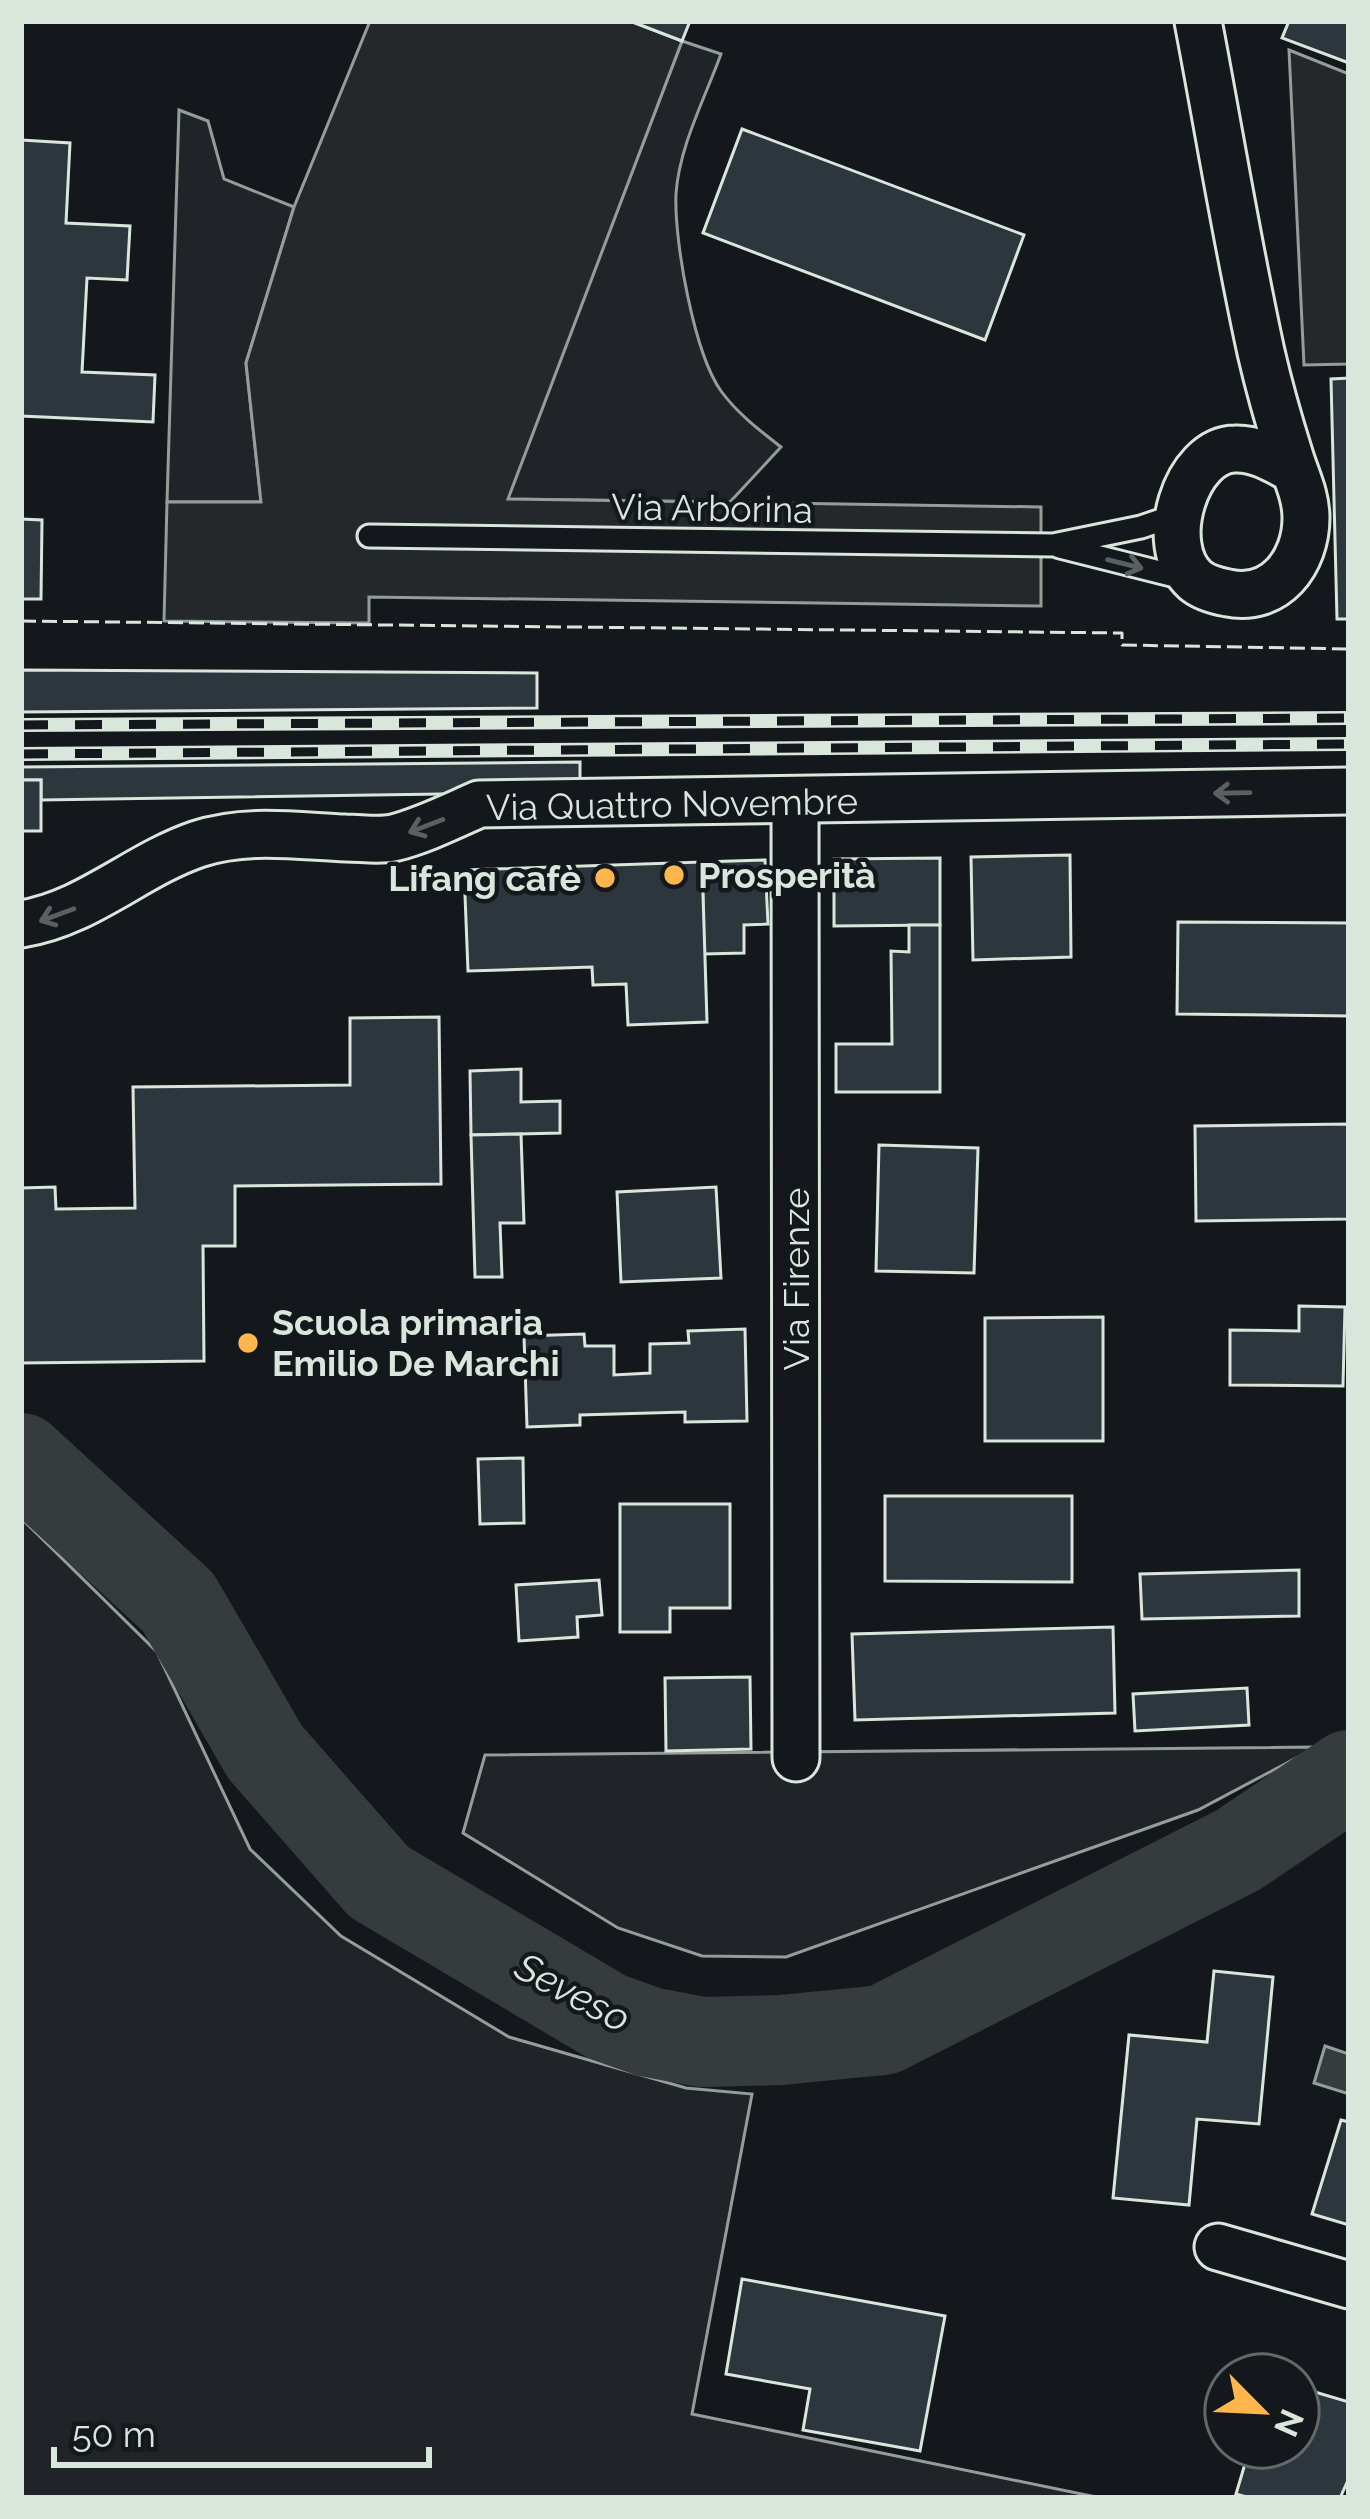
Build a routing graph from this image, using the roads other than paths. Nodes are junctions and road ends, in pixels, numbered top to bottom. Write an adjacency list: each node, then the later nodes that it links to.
1 (1198, 21): 2 (street)
2 (1261, 352): 3 (street); 4 (street)
3 (1228, 449): 4 (street); 5 (street)
4 (1294, 470): 8 (street)
5 (1176, 515): 7 (lane, Via Arborina); 8 (street)
6 (369, 536): 7 (lane, Via Arborina)
7 (1053, 545): 8 (lane, Via Arborina, one-way to 8)
8 (1196, 582)
9 (1349, 791): 10 (street, Via Quattro Novembre, one-way to 10)
10 (795, 800): 11 (street, Via Quattro Novembre, one-way to 11); 12 (street, Via Firenze)
11 (21, 924)
12 (796, 1758)
13 (1218, 2247): 14 (street)
14 (1349, 2285)

